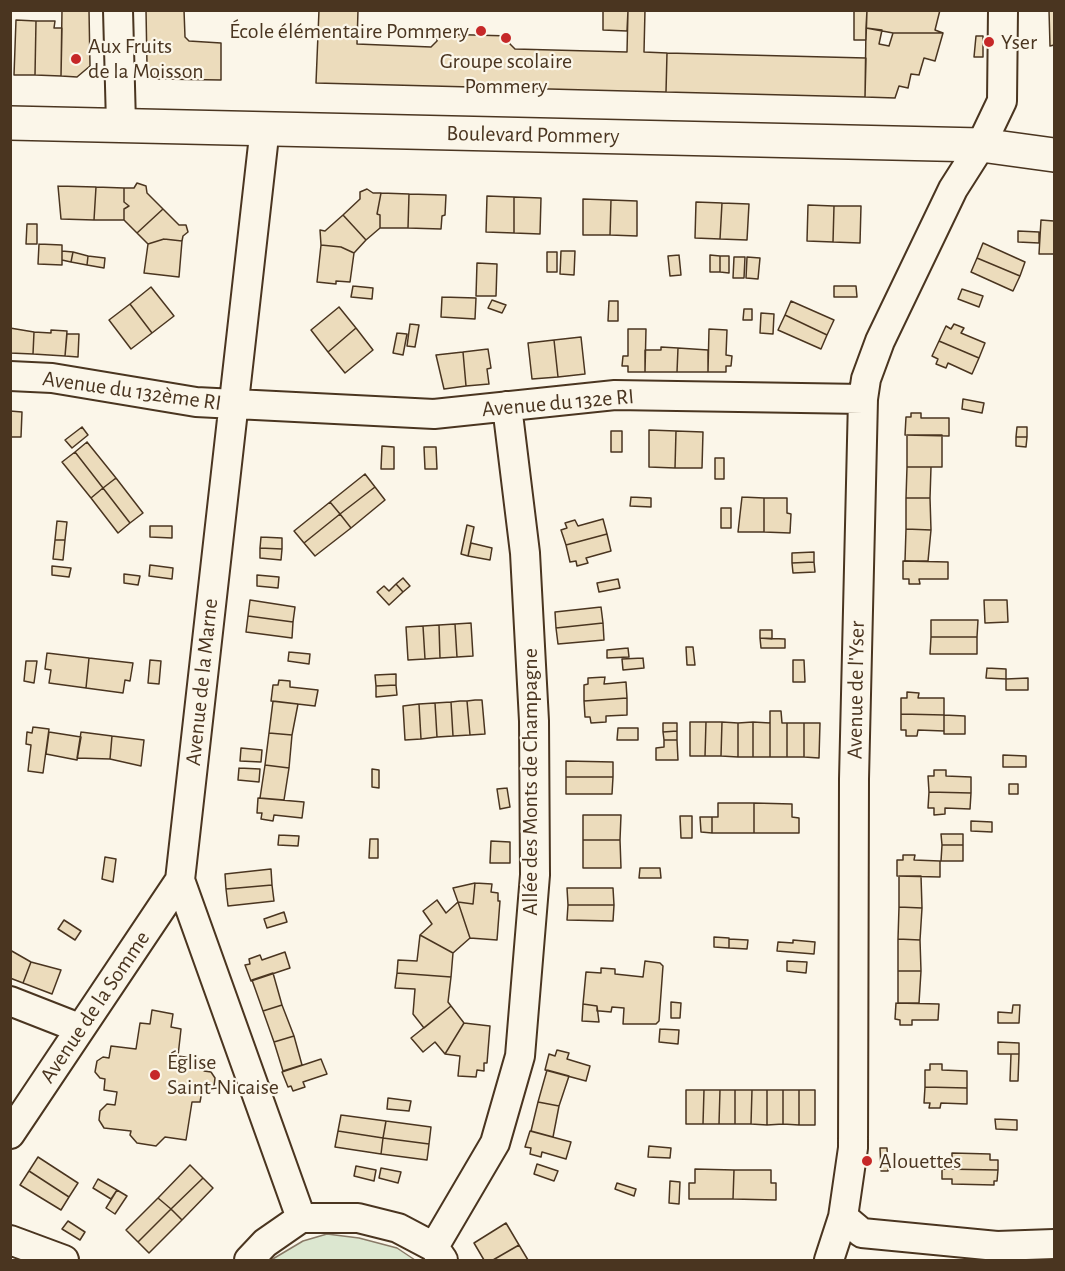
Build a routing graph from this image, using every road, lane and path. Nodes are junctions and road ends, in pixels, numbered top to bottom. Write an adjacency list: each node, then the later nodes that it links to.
1 (118, 10): 4 (street)
2 (1002, 10): 6 (street, Avenue de l'Yser)
3 (10, 123): 4 (main road, Boulevard Pommery)
4 (121, 124): 5 (main road, Boulevard Pommery)
5 (265, 127): 6 (main road, Boulevard Pommery); 10 (street, Avenue de la Marne)
6 (981, 145): 7 (main road, Boulevard Pommery); 9 (street, Avenue de l'Yser)
7 (1054, 155)
8 (10, 376): 10 (street, Avenue du 132ème RI)
9 (863, 399): 11 (street, Avenue du 132e RI); 16 (street, Avenue de l'Yser)
10 (244, 405): 11 (street, Avenue du 132e RI); 12 (street, Avenue de la Marne)
11 (507, 406): 21 (street, Allée des Monts de Champagne)
12 (180, 880): 14 (street, Avenue de la Somme); 17 (street, Avenue de la Marne)
13 (10, 1001): 14 (street)
14 (79, 1028): 15 (street, Avenue de la Somme)
15 (10, 1134)
16 (843, 1216): 20 (street); 24 (street, Avenue de l'Yser)
17 (301, 1218): 21 (street); 23 (street)
18 (10, 1240): 22 (street)
19 (1054, 1244): 20 (street)
20 (997, 1253)
21 (439, 1254)
22 (64, 1260)
23 (249, 1260)
24 (828, 1260)

